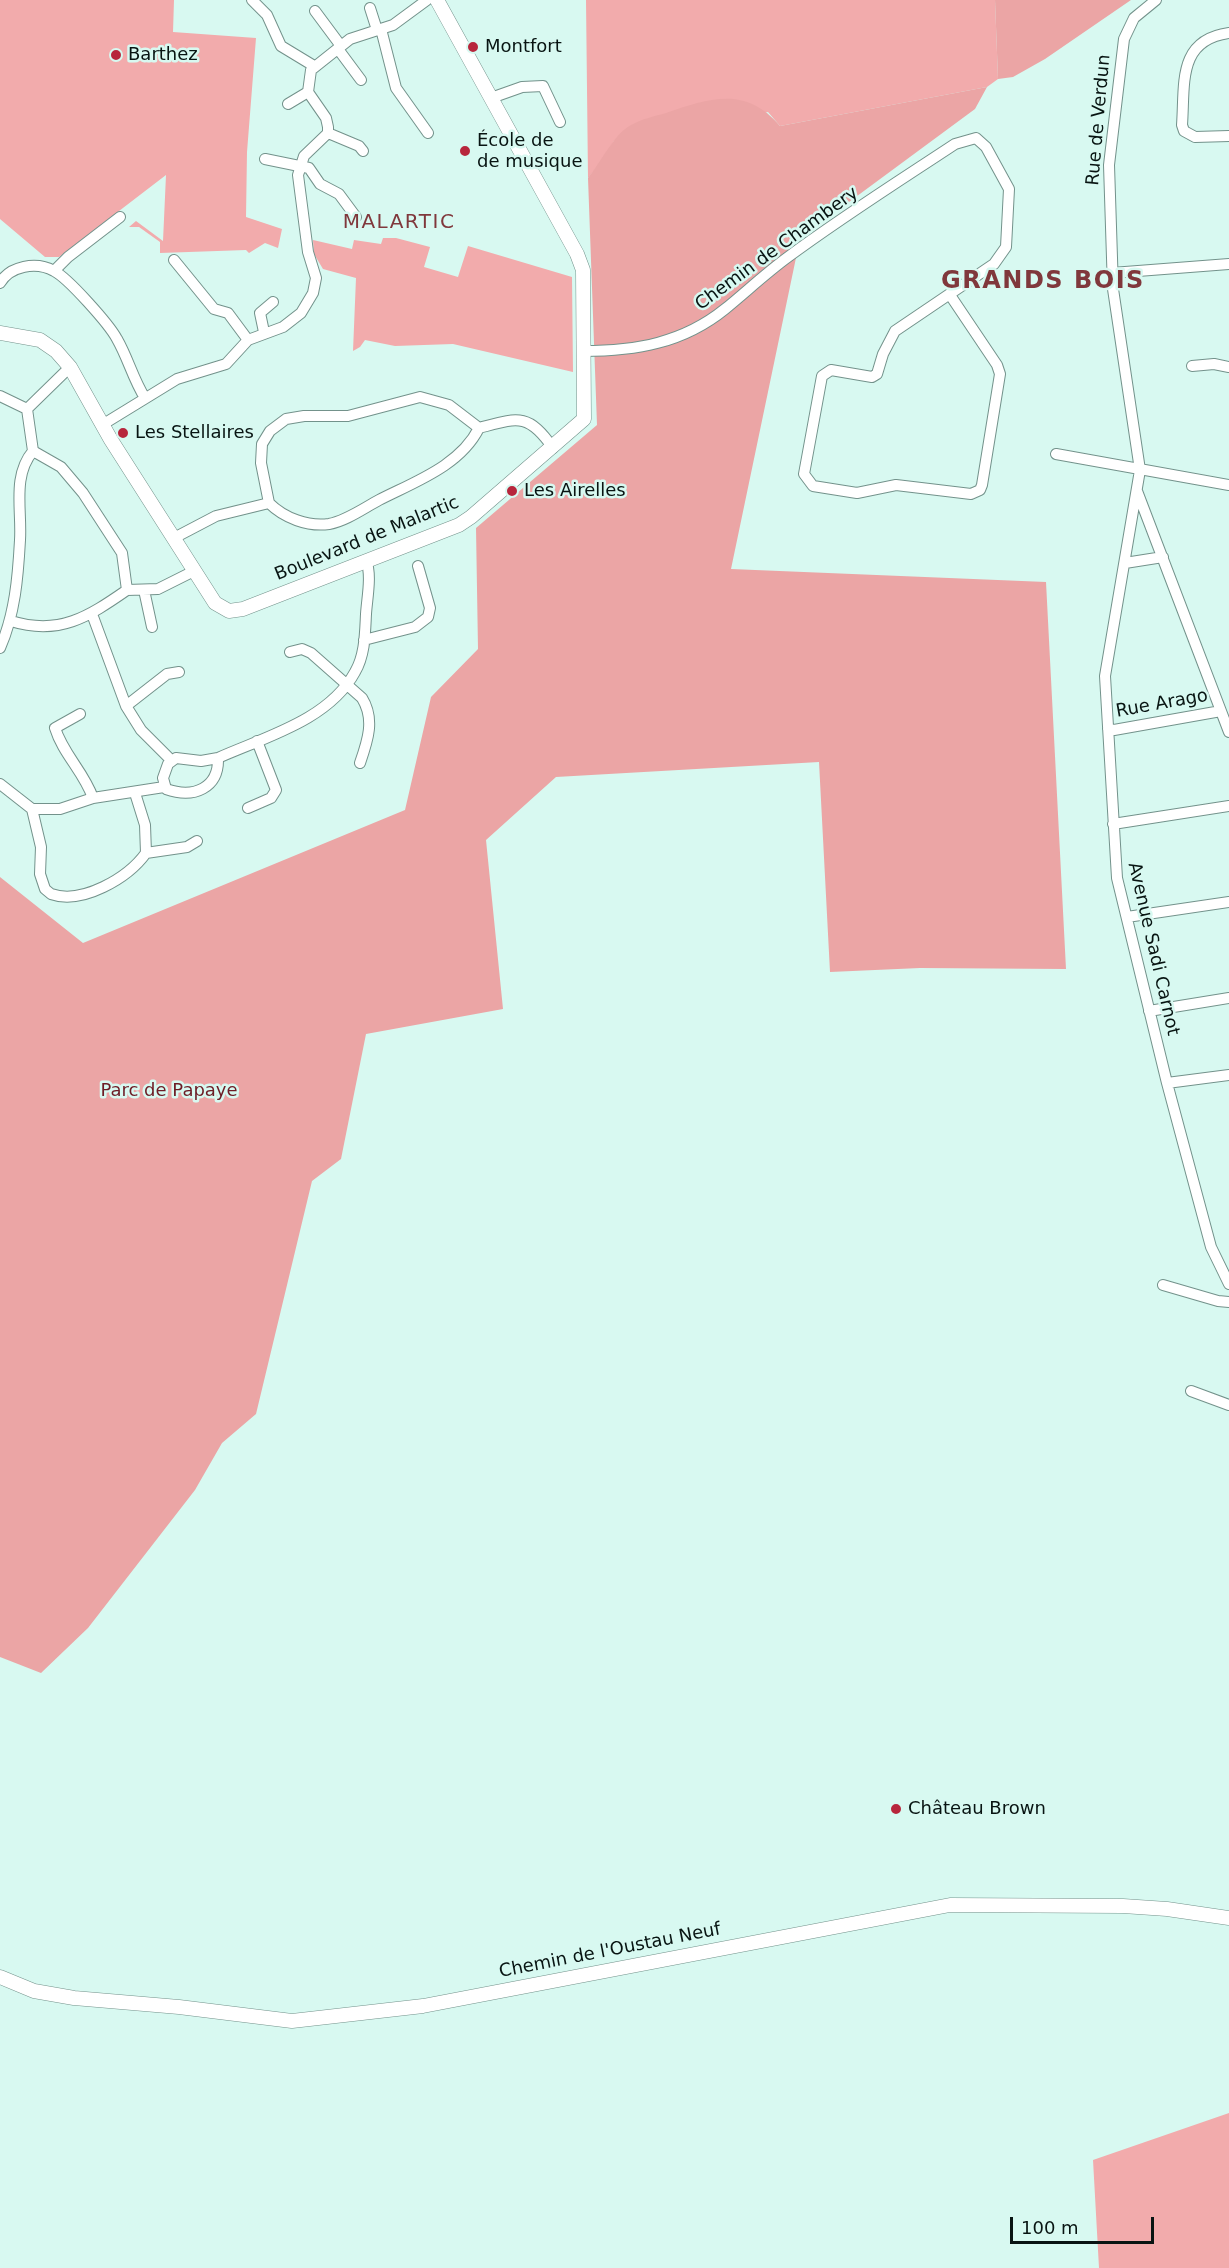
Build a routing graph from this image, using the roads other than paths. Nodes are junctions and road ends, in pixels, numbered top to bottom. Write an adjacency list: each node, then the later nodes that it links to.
1 (252, 0): 10 (street)
2 (427, 0): 7 (street)
3 (437, 0): 13 (street, Boulevard de Malartic)
4 (1156, 0): 27 (street, Rue de Verdun)
5 (370, 8): 7 (street)
6 (315, 11): 9 (street)
7 (379, 29): 9 (street); 17 (street)
8 (1229, 33): 18 (street)
9 (339, 47): 10 (street); 11 (street)
10 (314, 66): 12 (street)
11 (362, 80)
12 (308, 92): 14 (street); 16 (street)
13 (491, 98): 15 (street); 34 (street, Boulevard de Malartic)
14 (288, 104)
15 (560, 122)
16 (328, 133): 19 (street); 21 (street)
17 (428, 134)
18 (1229, 136)
19 (363, 151)
20 (265, 159): 21 (street)
21 (299, 165): 23 (street); 31 (street)
22 (120, 217): 26 (street)
23 (356, 217)
24 (174, 260): 33 (street)
25 (1229, 264): 27 (street)
26 (54, 271): 28 (street); 39 (street)
27 (1112, 273): 46 (street, Rue de Verdun)
28 (0, 283)
29 (950, 295): 29 (street); 34 (street, Chemin de Chambery)
30 (273, 302): 31 (street)
31 (264, 332): 33 (street)
32 (0, 333): 37 (street, Boulevard de Malartic)
33 (248, 340): 39 (street)
34 (584, 351): 43 (street, Boulevard de Malartic)
35 (1192, 366): 36 (street)
36 (1229, 367)
37 (70, 368): 40 (street); 41 (street, Boulevard de Malartic)
38 (0, 396): 40 (street)
39 (145, 398): 41 (street)
40 (27, 409): 44 (street)
41 (102, 425): 50 (street, Boulevard de Malartic)
42 (479, 428): 43 (street); 49 (street); 49 (street)
43 (553, 448): 52 (street, Boulevard de Malartic)
44 (33, 451): 56 (street); 59 (street)
45 (1056, 454): 46 (street)
46 (1140, 470): 47 (street); 48 (street, Avenue Sadi Carnot)
47 (1229, 485)
48 (1137, 491): 51 (street); 53 (street, Avenue Sadi Carnot)
49 (269, 503): 50 (street)
50 (174, 538): 55 (street, Boulevard de Malartic)
51 (1163, 557): 53 (street); 67 (street)
52 (366, 560): 55 (street, Boulevard de Malartic); 61 (street)
53 (1125, 563): 69 (street, Avenue Sadi Carnot)
54 (418, 566): 61 (street)
55 (194, 571): 57 (street)
56 (127, 590): 57 (street); 58 (street)
57 (144, 590): 60 (street)
58 (92, 614): 59 (street); 66 (street)
59 (11, 621): 62 (street)
60 (152, 627)
61 (364, 640): 65 (street)
62 (0, 648)
63 (290, 652): 65 (street)
64 (178, 672): 66 (street)
65 (347, 685): 71 (street); 74 (street)
66 (126, 706): 73 (street)
67 (1221, 711): 69 (street, Rue Arago); 70 (street)
68 (80, 714): 78 (street)
69 (1108, 729): 82 (street, Avenue Sadi Carnot)
70 (1229, 732)
71 (257, 741): 72 (street); 80 (street)
72 (218, 758): 73 (street); 76 (street)
73 (171, 760): 76 (street)
74 (360, 763)
75 (0, 784): 81 (street)
76 (164, 787): 77 (street)
77 (135, 793): 78 (street); 84 (street)
78 (93, 798): 81 (street)
79 (1229, 806): 82 (street)
80 (248, 808)
81 (32, 809): 84 (street)
82 (1113, 824): 86 (street, Avenue Sadi Carnot)
83 (197, 841): 84 (street)
84 (146, 852)
85 (1229, 902): 86 (street)
86 (1127, 917): 88 (street, Avenue Sadi Carnot)
87 (1229, 998): 88 (street)
88 (1149, 1011): 90 (street, Avenue Sadi Carnot)
89 (1229, 1075): 90 (street)
90 (1167, 1083): 91 (street, Avenue Sadi Carnot)
91 (1229, 1284)
92 (1163, 1285): 93 (street)
93 (1229, 1302)
94 (1191, 1391): 95 (street)
95 (1229, 1405)
96 (1229, 1918): 97 (street, Chemin de l'Oustau Neuf)
97 (0, 1977)

